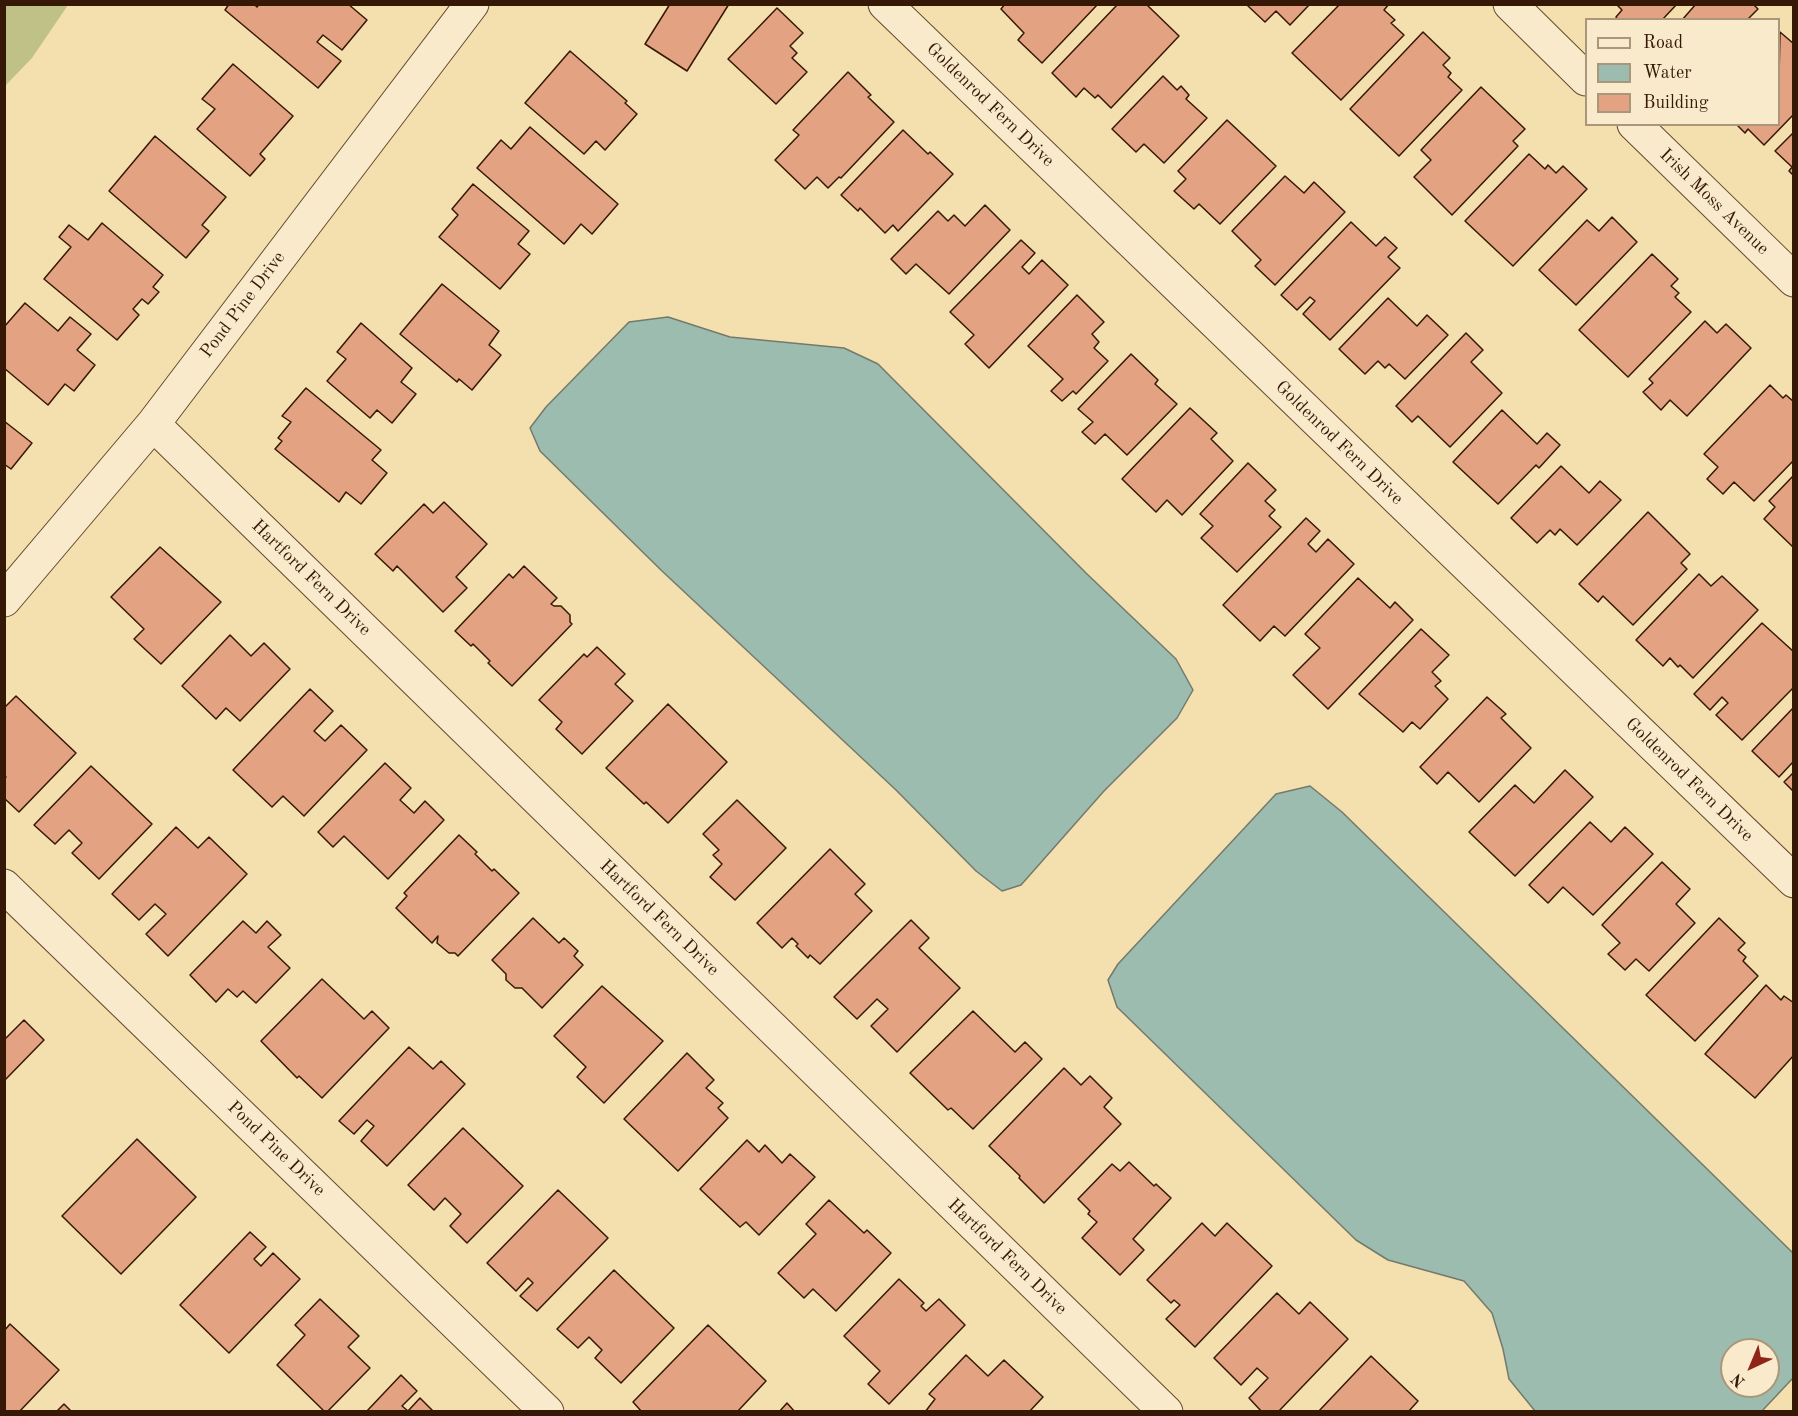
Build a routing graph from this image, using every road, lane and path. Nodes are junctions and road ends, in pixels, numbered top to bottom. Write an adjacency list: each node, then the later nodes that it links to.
1 (472, 4): 7 (street, Pond Pine Drive)
2 (885, 4): 9 (street, Goldenrod Fern Drive)
3 (1510, 4): 4 (street)
4 (1585, 77)
5 (1636, 126): 6 (street, Irish Moss Avenue)
6 (1794, 280)
7 (153, 424): 8 (street, Pond Pine Drive); 12 (street, Hartford Fern Drive)
8 (4, 600)
9 (1794, 881)
10 (4, 886): 11 (street, Pond Pine Drive)
11 (547, 1412)
12 (1166, 1412)

